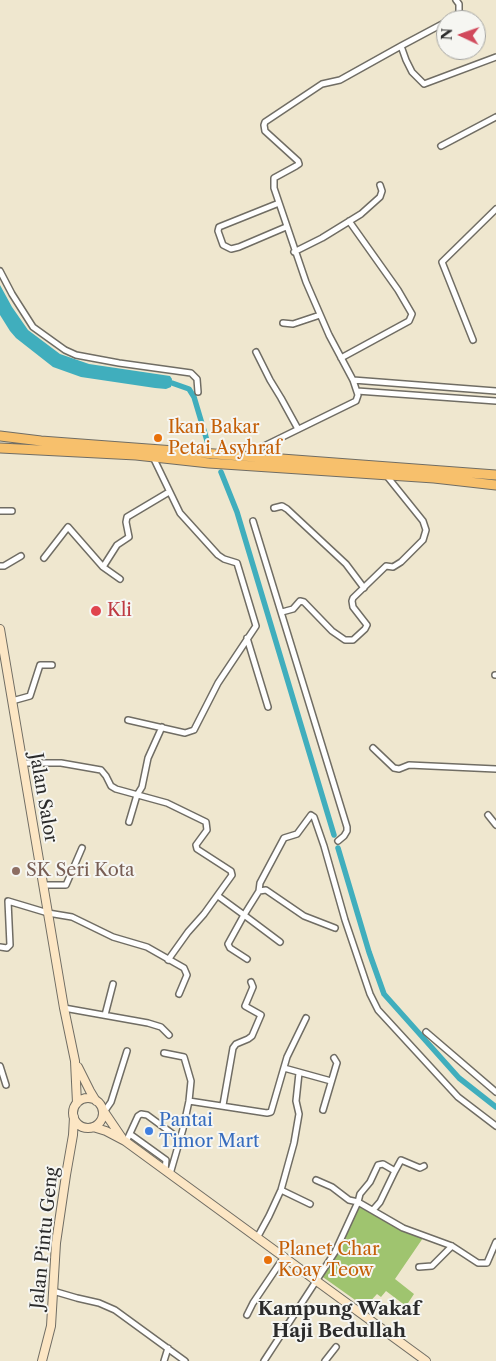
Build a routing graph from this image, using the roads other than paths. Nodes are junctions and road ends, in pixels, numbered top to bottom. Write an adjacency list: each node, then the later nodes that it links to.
1 (436, 27): 2 (street)
2 (401, 46): 3 (street); 7 (street)
3 (496, 57)
4 (496, 117): 5 (street)
5 (441, 146)
6 (380, 185): 9 (street)
7 (279, 203): 10 (street); 10 (street)
8 (495, 211): 15 (street)
9 (349, 221): 11 (street); 17 (street)
10 (286, 227): 11 (street)
11 (294, 252): 13 (street)
12 (0, 271): 21 (street)
13 (320, 315): 14 (street); 17 (street)
14 (283, 323)
15 (473, 340)
16 (256, 352): 23 (street)
17 (341, 358): 18 (street)
18 (353, 380): 19 (street); 20 (street)
19 (357, 391): 22 (street); 23 (street)
20 (496, 391)
21 (198, 392)
22 (496, 401)
23 (298, 429): 27 (street)
24 (0, 438): 27 (main road)
25 (0, 449): 26 (main road)
26 (153, 457): 28 (main road); 31 (street)
27 (255, 457): 29 (main road)
28 (386, 475): 30 (main road); 41 (street)
29 (496, 475)
30 (496, 485)
31 (169, 492): 39 (street); 44 (street)
32 (274, 508): 41 (street)
33 (0, 511): 34 (street)
34 (12, 511)
35 (253, 521): 42 (street)
36 (21, 556): 38 (street)
37 (44, 558): 39 (street)
38 (0, 566)
39 (103, 567): 40 (street)
40 (120, 579)
41 (364, 588): 42 (street)
42 (282, 612): 57 (street)
43 (0, 629): 46 (main road, Jalan Salor)
44 (247, 638): 47 (street); 49 (street)
45 (52, 665): 46 (street)
46 (12, 701): 51 (main road, Jalan Salor)
47 (268, 707)
48 (128, 720): 49 (street)
49 (162, 727): 53 (street)
50 (373, 748): 52 (street)
51 (22, 763): 53 (street); 59 (main road, Jalan Salor)
52 (496, 768)
53 (137, 795): 55 (street); 61 (street)
54 (488, 816): 56 (street)
55 (129, 822)
56 (496, 825)
57 (338, 841)
58 (82, 848): 59 (street)
59 (43, 885): 62 (main road, Jalan Salor)
60 (259, 891): 63 (street); 64 (street); 94 (street)
61 (218, 896): 63 (street); 68 (street)
62 (48, 913): 66 (street); 68 (street); 72 (main road, Jalan Salor)
63 (244, 914): 65 (street); 67 (street)
64 (335, 928)
65 (280, 942)
66 (0, 947)
67 (247, 959)
68 (168, 960): 71 (street)
69 (251, 982): 90 (street)
70 (113, 984): 73 (street)
71 (180, 994)
72 (64, 1008): 73 (street); 80 (main road, Jalan Salor)
73 (105, 1016): 76 (street)
74 (306, 1018): 82 (street)
75 (426, 1032): 86 (street)
76 (169, 1035)
77 (127, 1051): 91 (street)
78 (164, 1053): 88 (street)
79 (334, 1058): 84 (street)
80 (75, 1061): 87 (main road, Jalan Salor); 89 (main road, Jalan Salor)
81 (0, 1066): 85 (street)
82 (284, 1068): 83 (street); 90 (street)
83 (299, 1073): 84 (street); 104 (street)
84 (331, 1081): 92 (street)
85 (6, 1085)
86 (496, 1092)
87 (96, 1101): 89 (main road); 91 (main road)
88 (190, 1101): 90 (street); 98 (street)
89 (77, 1103): 93 (main road)
90 (223, 1105)
91 (103, 1110): 96 (main road); 97 (main road)
92 (323, 1110)
93 (74, 1117): 95 (main road); 99 (main road, Jalan Pintu Geng)
94 (496, 1126)
95 (84, 1127): 96 (main road); 99 (main road)
96 (93, 1127): 97 (main road)
97 (127, 1139): 98 (street); 102 (main road)
98 (181, 1140): 102 (street)
99 (72, 1146): 114 (main road, Jalan Pintu Geng)
100 (424, 1166): 101 (street)
101 (395, 1171): 105 (street); 107 (street)
102 (168, 1172): 108 (main road)
103 (316, 1180): 105 (street)
104 (281, 1190): 106 (street); 108 (street)
105 (358, 1202): 107 (street); 113 (street)
106 (310, 1204)
107 (373, 1210): 110 (street)
108 (257, 1238): 111 (main road)
109 (496, 1242): 110 (street)
110 (452, 1246): 112 (street)
111 (284, 1258): 113 (main road); 115 (street)
112 (419, 1267)
113 (316, 1281): 121 (street); 123 (main road)
114 (53, 1291): 117 (street); 118 (main road, Jalan Pintu Geng)
115 (247, 1315)
116 (336, 1346): 122 (street)
117 (168, 1348): 119 (street); 120 (street)
118 (42, 1361)
119 (164, 1361)
120 (185, 1361)
121 (264, 1361)
122 (325, 1361)
123 (426, 1361)

